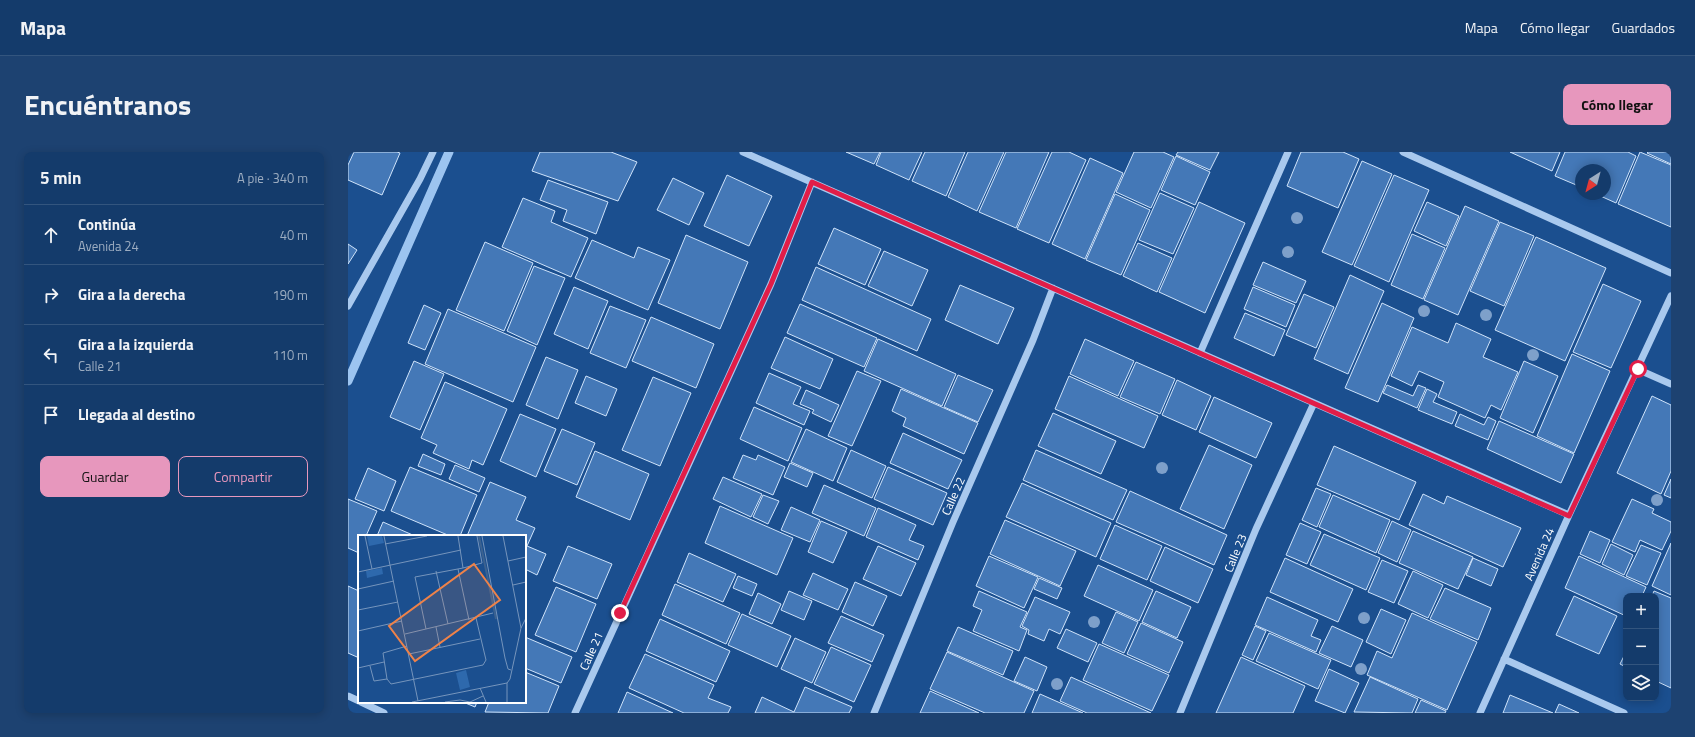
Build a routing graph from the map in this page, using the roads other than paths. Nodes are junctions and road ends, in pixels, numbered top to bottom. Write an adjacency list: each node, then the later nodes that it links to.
1 (433, 152): 9 (street)
2 (743, 152): 5 (street)
3 (1288, 152): 10 (street)
4 (1402, 152): 6 (street)
5 (812, 182): 7 (street); 20 (street, Calle 21)
6 (1671, 273)
7 (1053, 288): 10 (street); 21 (street, Calle 22)
8 (1671, 296): 11 (street, Avenida 24)
9 (348, 306)
10 (1200, 353): 13 (street)
11 (1638, 369): 12 (street); 14 (street, Avenida 24)
12 (1671, 384)
13 (1314, 403): 14 (street); 22 (street, Calle 23)
14 (1569, 516): 15 (street, Avenida 24)
15 (1504, 660): 23 (street, Avenida 24); 24 (street)
16 (348, 696): 17 (street)
17 (358, 701)
18 (362, 703): 19 (street)
19 (384, 713)
20 (575, 713)
21 (874, 713)
22 (1180, 713)
23 (1480, 713)
24 (1624, 713)

